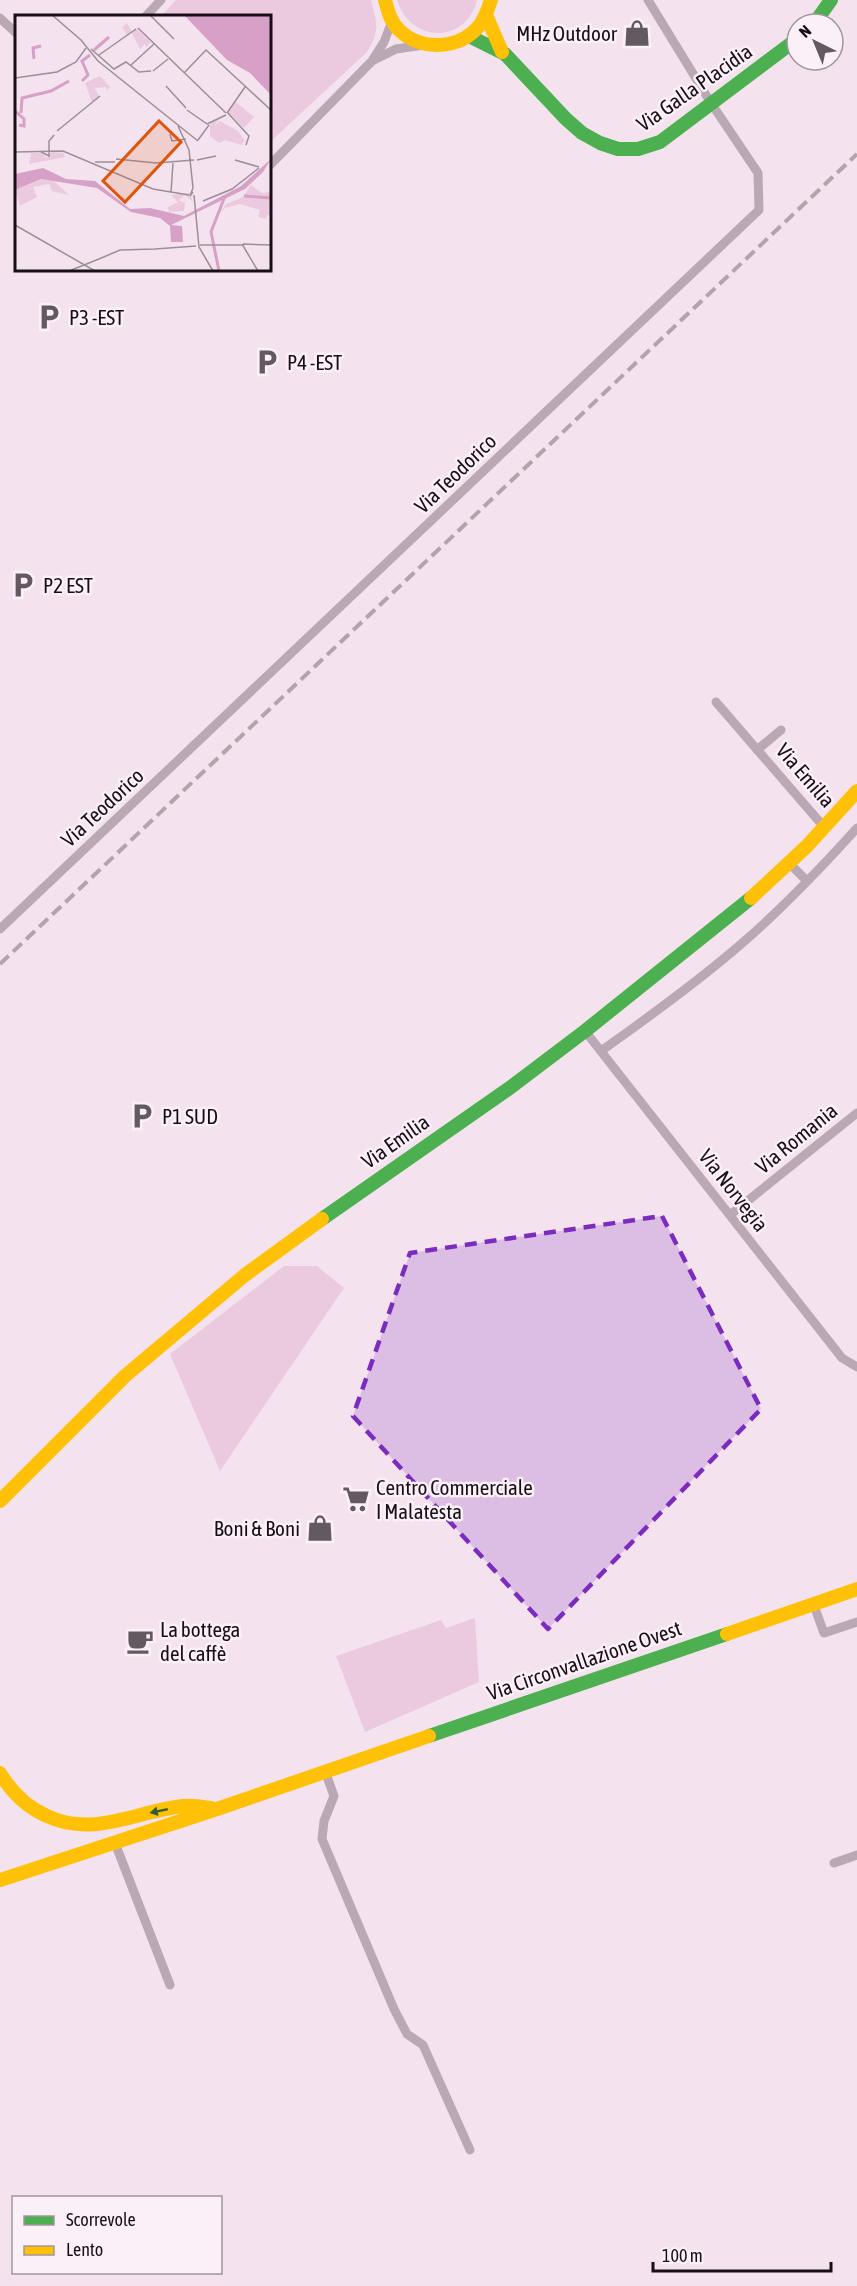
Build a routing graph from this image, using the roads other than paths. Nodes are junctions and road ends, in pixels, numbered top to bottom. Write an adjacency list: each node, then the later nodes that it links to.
1 (161, 0): 5 (street)
2 (385, 0): 8 (main road)
3 (490, 0): 6 (main road)
4 (648, 0): 15 (street, Via Teodorico)
5 (147, 15)
6 (486, 15): 10 (main road); 13 (main road, Via Galla Placidia)
7 (0, 18): 9 (street)
8 (392, 21): 11 (main road); 14 (street)
9 (15, 32)
10 (469, 36): 11 (main road); 13 (main road, Via Galla Placidia)
11 (426, 45): 14 (street)
12 (785, 48): 15 (main road, Via Galla Placidia)
13 (502, 52): 15 (main road, Via Galla Placidia)
14 (372, 61): 16 (street)
15 (711, 104): 25 (street, Via Teodorico)
16 (272, 163)
17 (716, 702): 19 (street, Via Emilia)
18 (780, 730): 19 (street, Via Emilia)
19 (757, 750): 21 (street, Via Emilia)
20 (857, 791): 21 (main road, Via Emilia)
21 (824, 827): 23 (main road, Via Emilia)
22 (857, 828): 24 (street)
23 (789, 862): 24 (street); 26 (main road, Via Emilia)
24 (807, 881): 27 (street)
25 (0, 929)
26 (585, 1031): 27 (street, Via Norvegia); 31 (main road, Via Emilia)
27 (602, 1052): 29 (street, Via Norvegia)
28 (857, 1113): 29 (street, Via Romania)
29 (730, 1215): 30 (street, Via Norvegia)
30 (857, 1367)
31 (0, 1501)
32 (857, 1588): 33 (main road, Via Circonvallazione Ovest)
33 (813, 1604): 34 (street); 35 (main road, Via Circonvallazione Ovest)
34 (857, 1622)
35 (325, 1771): 37 (main road, Via Circonvallazione Ovest); 43 (street)
36 (0, 1773): 37 (main road, one-way to 36)
37 (217, 1809): 38 (main road, Via Circonvallazione Ovest)
38 (115, 1843): 41 (main road, Via Circonvallazione Ovest); 42 (street)
39 (857, 1855): 40 (street)
40 (834, 1863)
41 (0, 1880)
42 (170, 1986)
43 (470, 2150)

